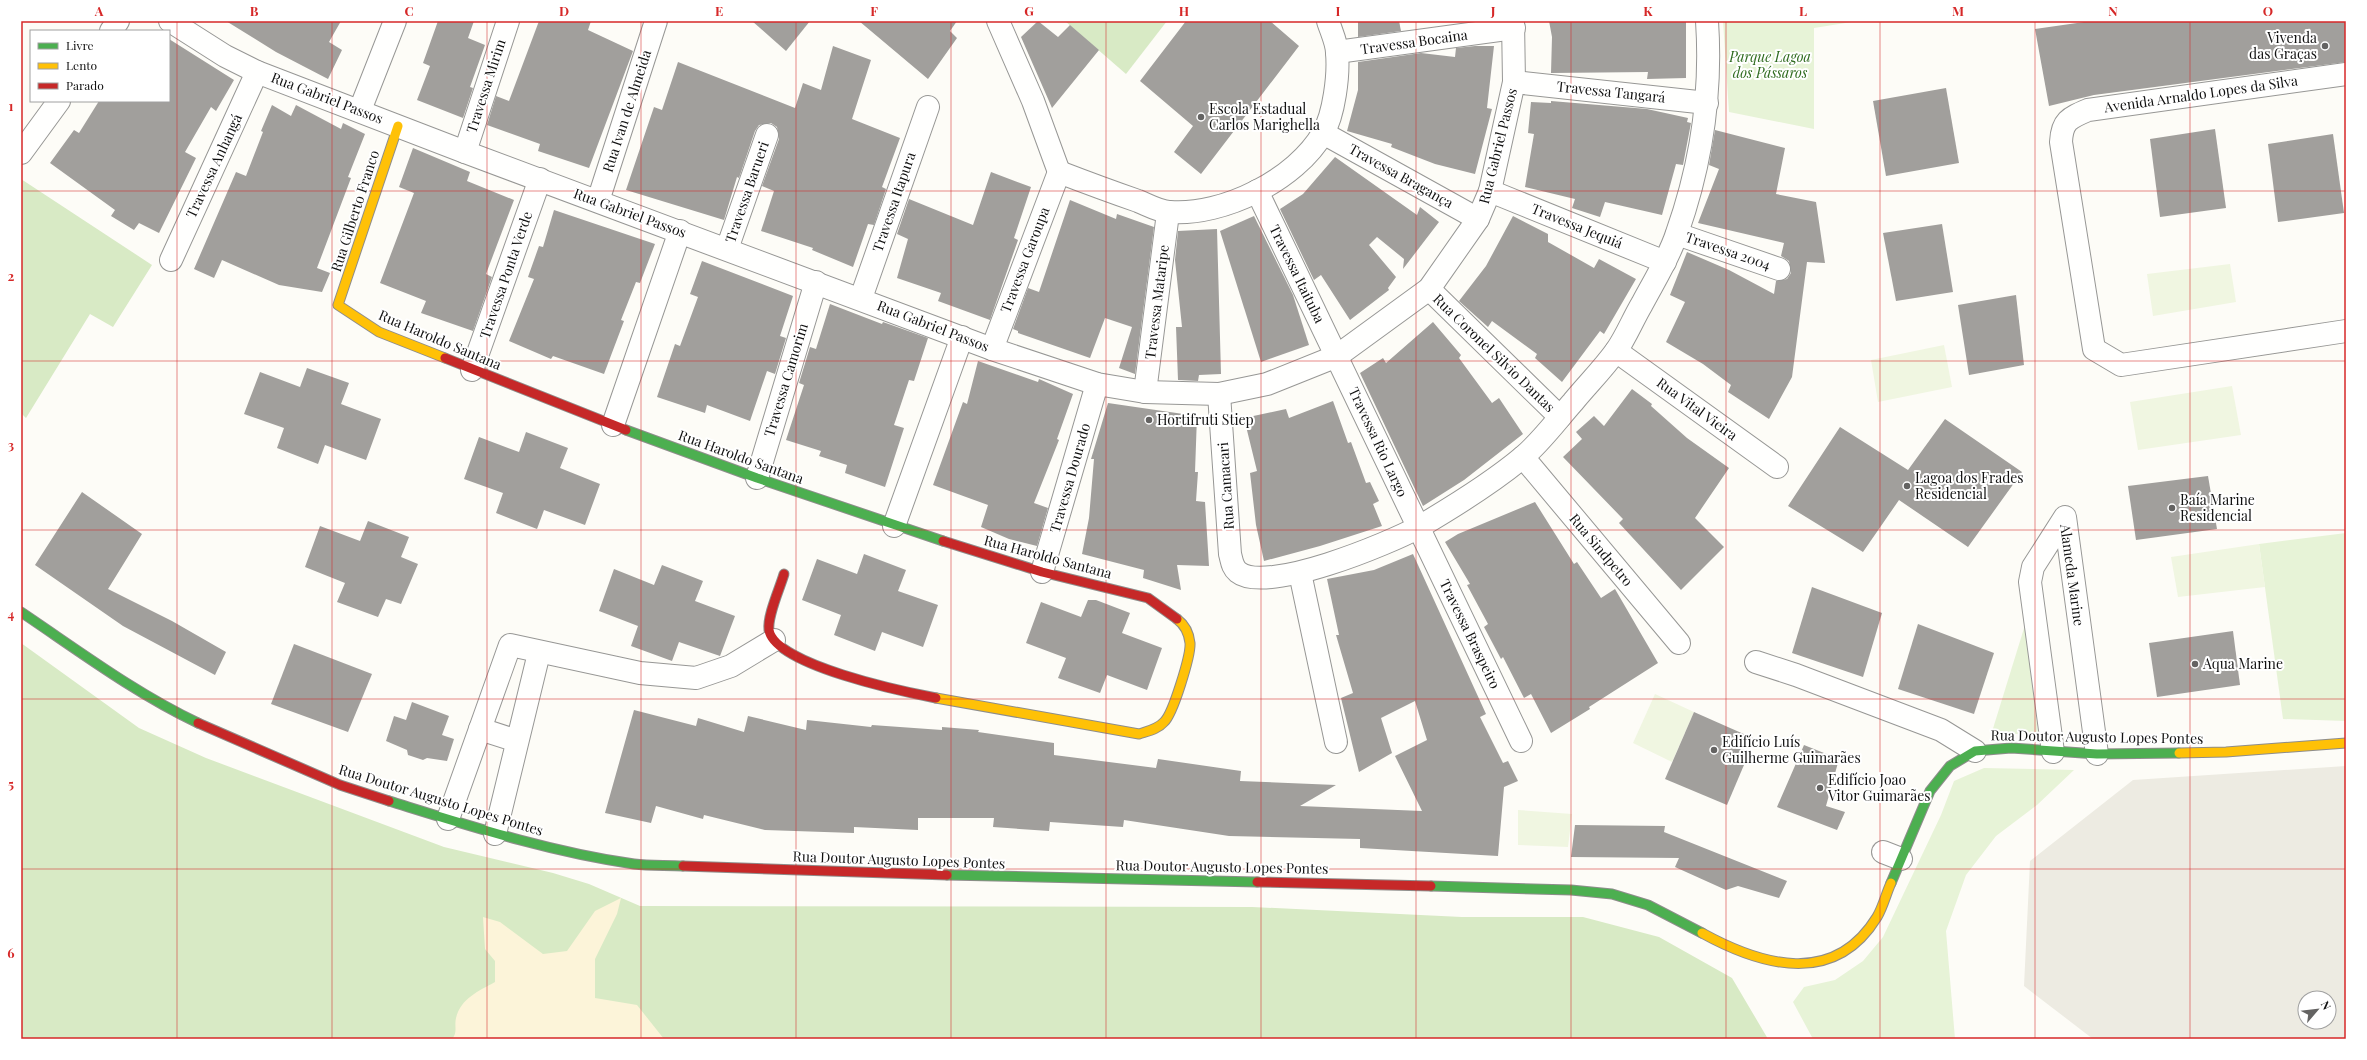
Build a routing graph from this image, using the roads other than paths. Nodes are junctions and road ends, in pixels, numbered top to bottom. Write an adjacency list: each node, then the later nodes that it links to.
1 (118, 21): 10 (street)
2 (170, 21): 12 (street, Rua Gabriel Passos)
3 (395, 21): 18 (street)
4 (508, 21): 22 (street, Travessa Mirim)
5 (656, 21): 28 (street, Rua Ivan de Almeida)
6 (998, 21): 24 (street)
7 (1328, 21): 11 (street)
8 (1707, 21): 16 (street)
9 (1514, 25): 11 (street, Travessa Bocaina); 14 (street, Rua Gabriel Passos)
10 (112, 30)
11 (1337, 52): 20 (street)
12 (257, 72): 18 (street, Rua Gabriel Passos); 34 (street, Travessa Anhangá)
13 (2346, 74): 41 (street, Avenida Arnaldo Lopes da Silva)
14 (1514, 82): 16 (street, Travessa Tangará); 27 (street, Rua Gabriel Passos)
15 (58, 102): 23 (street)
16 (1707, 103): 32 (street)
17 (928, 107): 39 (street, Travessa Itapura)
18 (360, 110): 19 (street, Rua Gabriel Passos)
19 (398, 126): 22 (street, Rua Gabriel Passos); 40 (street, Rua Gilberto Franco)
20 (1323, 133): 26 (street); 30 (street, Travessa Bragança)
21 (767, 136): 33 (street, Travessa Barueri)
22 (465, 152): 25 (street, Rua Gabriel Passos)
23 (21, 153)
24 (1058, 172): 29 (street); 43 (street, Travessa Garoupa)
25 (540, 179): 28 (street, Rua Gabriel Passos); 46 (street, Travessa Ponta Verde)
26 (1257, 191): 29 (street); 45 (street, Travessa Itaituba)
27 (1490, 191): 30 (street, Rua Gabriel Passos); 35 (street, Travessa Jequiá)
28 (598, 201): 31 (street, Rua Gabriel Passos)
29 (1168, 212): 48 (street, Travessa Mataripe)
30 (1478, 219): 38 (street, Rua Gabriel Passos)
31 (680, 231): 33 (street, Rua Gabriel Passos); 51 (street)
32 (1677, 234): 35 (street); 36 (street, Travessa 2004)
33 (727, 249): 37 (street, Rua Gabriel Passos)
34 (171, 260)
35 (1665, 262): 44 (street)
36 (1779, 269)
37 (816, 282): 39 (street, Rua Gabriel Passos); 54 (street, Travessa Camorim)
38 (1429, 289): 45 (street, Rua Gabriel Passos); 50 (street, Rua Coronel Silvio Dantas)
39 (861, 298): 42 (street, Rua Gabriel Passos)
40 (338, 305): 46 (street, Rua Haroldo Santana)
41 (2346, 331)
42 (962, 337): 43 (street, Rua Gabriel Passos); 55 (street)
43 (992, 349): 47 (street, Rua Gabriel Passos)
44 (1616, 350): 50 (street); 53 (street, Rua Vital Vieira)
45 (1338, 356): 49 (street, Rua Gabriel Passos); 56 (street, Travessa Rio Largo)
46 (472, 370): 51 (street, Rua Haroldo Santana)
47 (1097, 384): 48 (street, Rua Gabriel Passos); 57 (street, Travessa Dourado)
48 (1145, 392): 49 (street, Rua Gabriel Passos)
49 (1219, 394): 58 (street, Rua Camacari)
50 (1560, 417): 52 (street)
51 (613, 425): 54 (street, Rua Haroldo Santana)
52 (1524, 457): 56 (street); 62 (street, Rua Sindpetro)
53 (1777, 467)
54 (757, 478): 55 (street, Rua Haroldo Santana)
55 (894, 526): 57 (street, Rua Haroldo Santana)
56 (1418, 528): 58 (street); 67 (street, Travessa Braspeiro)
57 (1042, 572): 61 (street, Rua Haroldo Santana)
58 (1300, 573): 68 (street)
59 (784, 574): 61 (street)
60 (21, 612): 73 (street, Rua Doutor Augusto Lopes Pontes)
61 (774, 640): 63 (street)
62 (1679, 643)
63 (538, 652): 65 (street); 66 (street)
64 (1756, 662): 70 (street)
65 (480, 729): 66 (street); 73 (street)
66 (517, 741): 74 (street)
67 (1521, 741)
68 (1336, 742)
69 (2346, 743): 72 (street, Rua Doutor Augusto Lopes Pontes)
70 (1975, 751): 71 (street, Rua Doutor Augusto Lopes Pontes); 74 (street, Rua Doutor Augusto Lopes Pontes)
71 (2053, 752): 72 (street, Rua Doutor Augusto Lopes Pontes); 72 (street, Alameda Marine)
72 (2097, 754)
73 (448, 819): 74 (street, Rua Doutor Augusto Lopes Pontes)
74 (495, 834)

